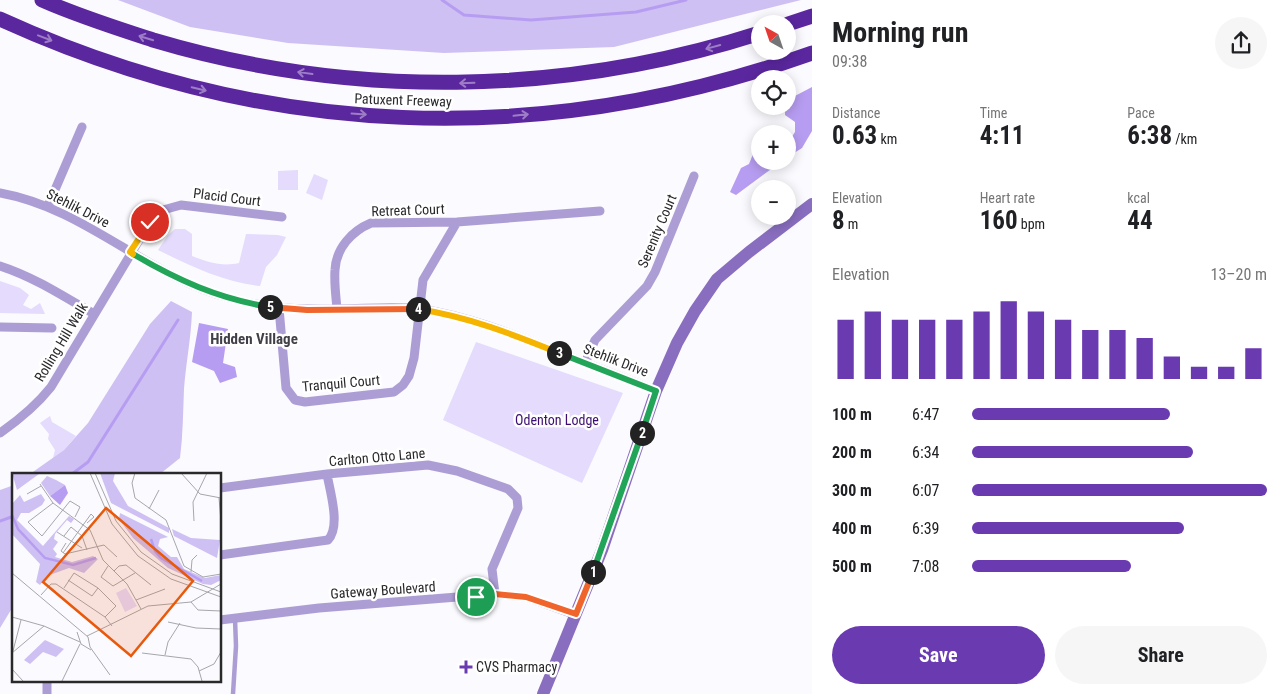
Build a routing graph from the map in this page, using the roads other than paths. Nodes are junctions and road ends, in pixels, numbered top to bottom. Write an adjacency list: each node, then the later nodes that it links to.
1 (42, 0): 5 (highway, Patuxent Freeway, one-way to 1)
2 (812, 16): 4 (highway)
3 (0, 18): 6 (highway, Patuxent Freeway, one-way to 6)
4 (796, 21)
5 (751, 35)
6 (812, 53)
7 (82, 127): 11 (street)
8 (694, 176): 23 (street, Serenity Court)
9 (0, 193): 11 (street, Stehlik Drive)
10 (812, 204): 24 (main road)
11 (48, 206): 15 (street, Stehlik Drive)
12 (600, 211): 14 (street, Retreat Court)
13 (282, 217): 15 (street, Placid Court)
14 (457, 222): 18 (street, Retreat Court); 19 (street, Retreat Court)
15 (130, 252): 17 (street, Stehlik Drive); 20 (street, Rolling Hill Walk)
16 (0, 266): 20 (street)
17 (279, 308): 18 (street, Stehlik Drive); 19 (street, Tranquil Court)
18 (337, 309): 19 (street, Stehlik Drive)
19 (419, 309): 23 (street, Stehlik Drive)
20 (94, 314): 25 (street, Rolling Hill Walk)
21 (0, 327): 22 (street)
22 (52, 328)
23 (585, 363): 24 (street, Stehlik Drive)
24 (656, 391): 30 (main road)
25 (0, 433)
26 (326, 474): 27 (street, Carlton Otto Lane); 28 (street); 29 (street, Carlton Otto Lane)
27 (221, 488)
28 (221, 554)
29 (495, 594): 30 (street, Gateway Boulevard); 31 (street, Gateway Boulevard)
30 (576, 614): 34 (main road)
31 (235, 618): 32 (street, Gateway Boulevard); 33 (lane)
32 (221, 620)
33 (233, 694)
34 (543, 694)

